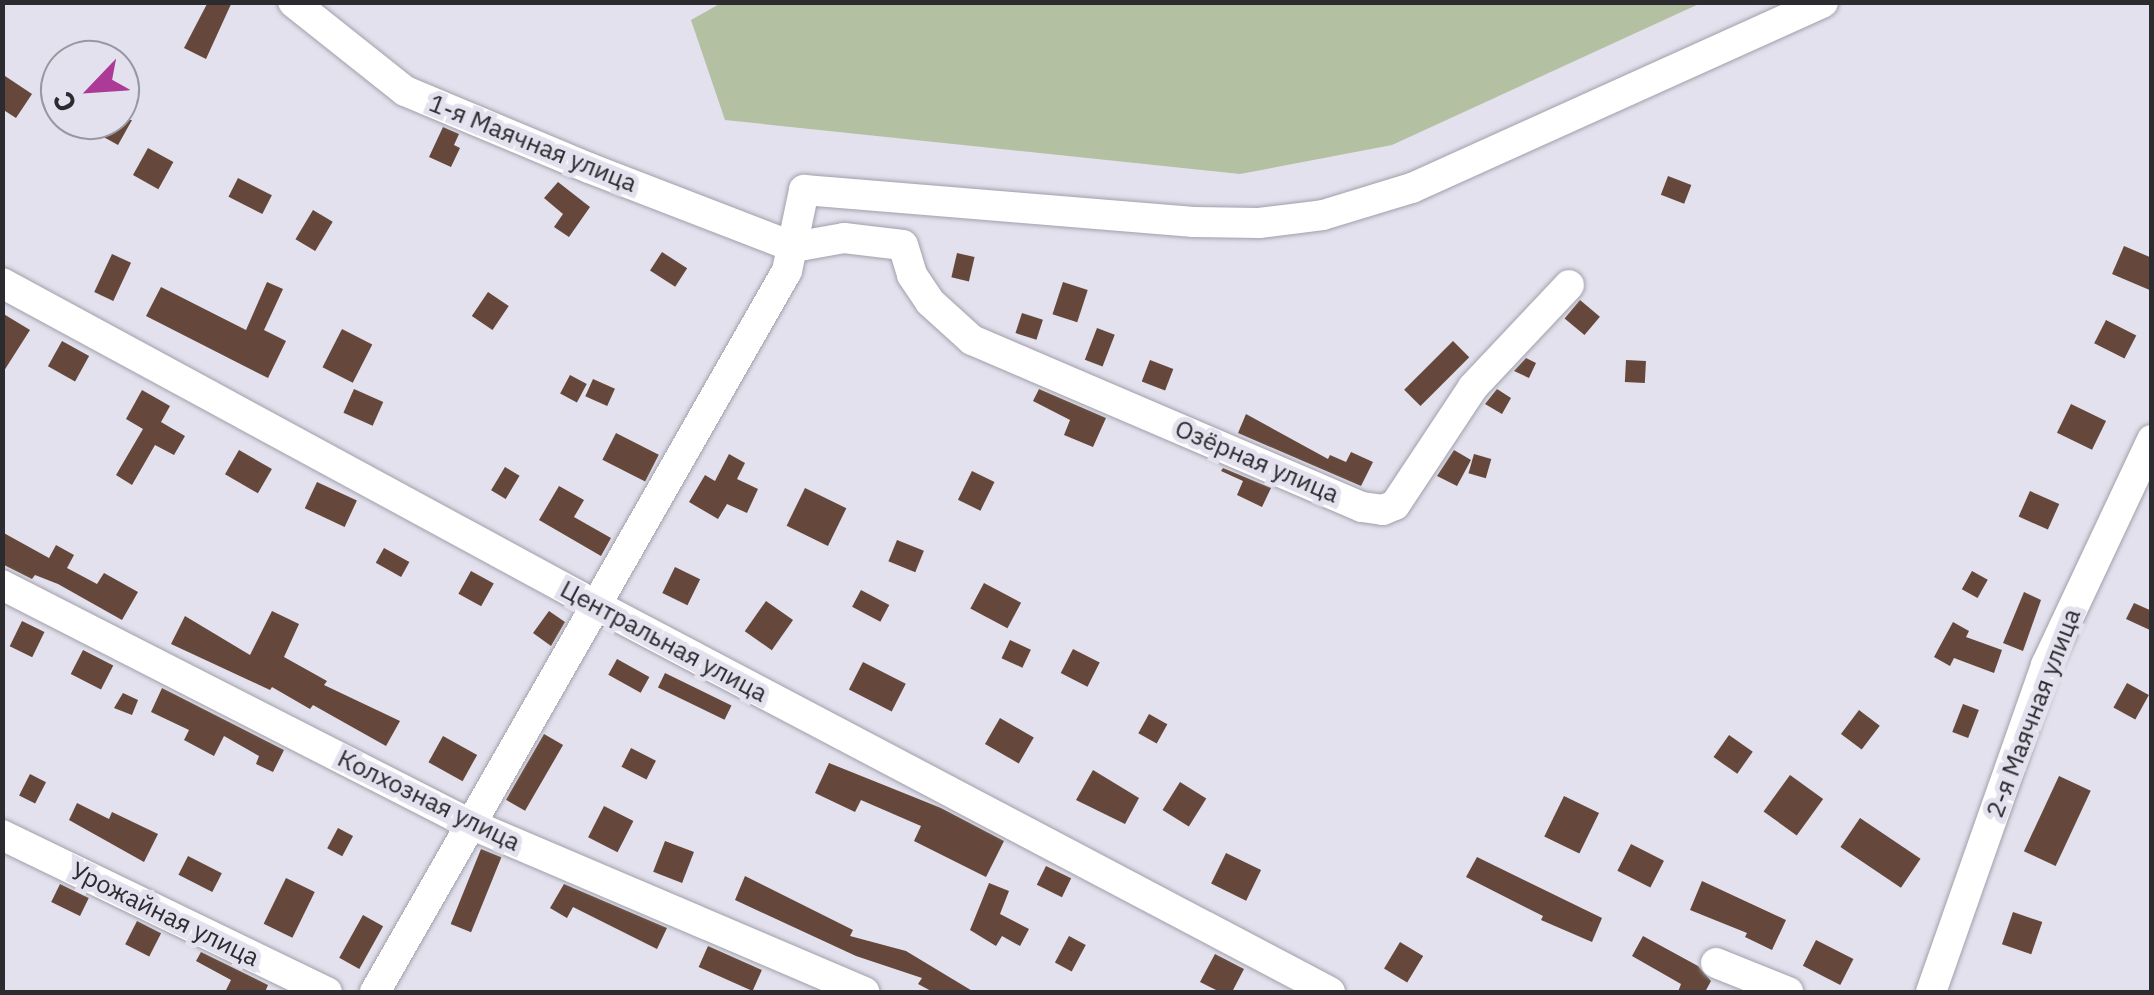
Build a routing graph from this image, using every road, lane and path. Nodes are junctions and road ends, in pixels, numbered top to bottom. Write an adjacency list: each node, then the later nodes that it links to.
1 (293, 2): 3 (street, 1-я Маячная улица)
2 (1823, 2): 3 (street)
3 (794, 247): 5 (street, Озёрная улица); 8 (street)
4 (2, 283): 8 (street, Центральная улица)
5 (1569, 285)
6 (2152, 440): 17 (street, 2-я Маячная улица)
7 (2, 586): 9 (street, Колхозная улица)
8 (594, 604): 9 (street); 15 (street, Центральная улица)
9 (468, 823): 13 (street); 14 (street, Колхозная улица)
10 (2, 835): 12 (street, Урожайная улица)
11 (1716, 963): 16 (street)
12 (326, 992)
13 (375, 992)
14 (865, 992)
15 (1330, 992)
16 (1788, 992)
17 (1930, 992)

